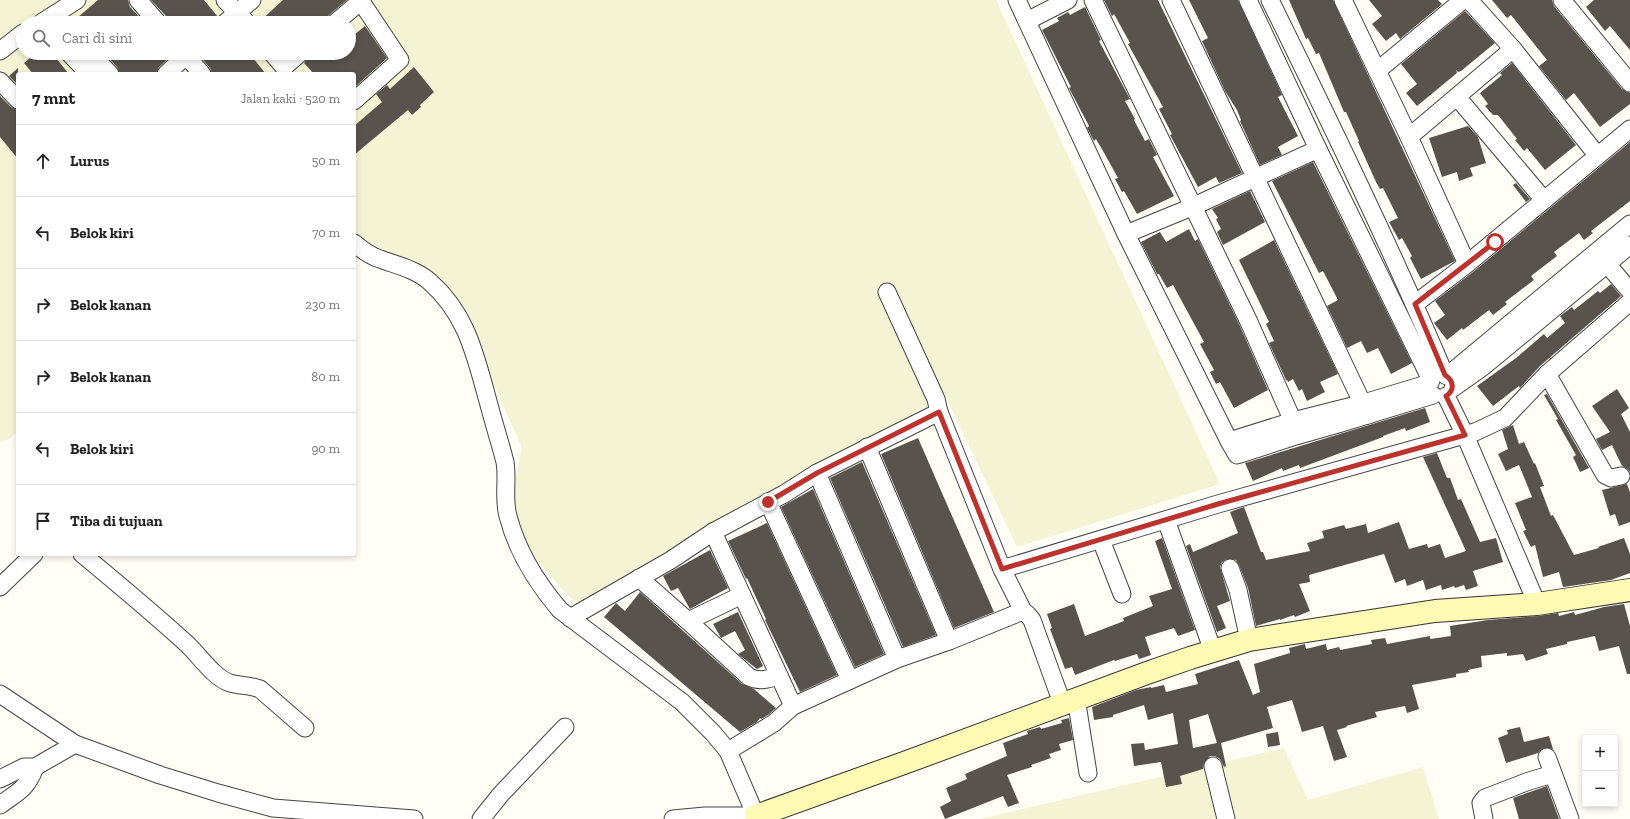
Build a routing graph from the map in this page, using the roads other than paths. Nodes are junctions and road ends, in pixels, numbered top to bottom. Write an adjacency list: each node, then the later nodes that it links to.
1 (77, 0): 16 (street)
2 (138, 0): 17 (street)
3 (225, 0): 18 (street)
4 (252, 0): 19 (street)
5 (1017, 0): 21 (street)
6 (1068, 0): 21 (street)
7 (1093, 0): 48 (street)
8 (1170, 0): 46 (street)
9 (1248, 0): 44 (street)
10 (1270, 0): 58 (street)
11 (1344, 0): 32 (street)
12 (1463, 0): 32 (street)
13 (1469, 0): 23 (street)
14 (1562, 0): 38 (street)
15 (361, 1): 20 (street); 41 (street)
16 (57, 16)
17 (152, 16)
18 (235, 16)
19 (239, 16)
20 (343, 16)
21 (1027, 21): 50 (street)
22 (16, 38): 24 (street)
23 (1513, 49): 39 (street); 45 (street)
24 (0, 51)
25 (76, 60): 33 (street)
26 (97, 60): 34 (street)
27 (180, 60): 35 (street)
28 (191, 60): 36 (street)
29 (278, 60): 31 (street)
30 (295, 60): 31 (street)
31 (287, 70)
32 (1377, 71): 43 (street)
33 (87, 72)
34 (108, 72)
35 (168, 72)
36 (200, 72)
37 (0, 81): 40 (street)
38 (1630, 83)
39 (1457, 97): 43 (street); 47 (street)
40 (16, 98)
41 (356, 99)
42 (1630, 129): 45 (street)
43 (1409, 138): 53 (street)
44 (1318, 149): 46 (street); 60 (street)
45 (1597, 155): 47 (street)
46 (1256, 178): 48 (street); 61 (street)
47 (1544, 200): 53 (street)
48 (1192, 207): 50 (street); 63 (street)
49 (1630, 224): 60 (street)
50 (1126, 234): 63 (street)
51 (356, 244): 83 (street)
52 (1630, 245): 54 (street)
53 (1467, 264): 58 (street)
54 (1607, 264): 55 (street); 60 (street)
55 (1630, 291)
56 (887, 292): 62 (street)
57 (1630, 302): 59 (street)
58 (1415, 304): 60 (street)
59 (1547, 374): 64 (street); 67 (street)
60 (1441, 385): 61 (street); 64 (street)
61 (1366, 409): 63 (street)
62 (939, 412): 65 (street); 75 (street)
63 (1296, 428)
64 (1465, 435): 69 (street); 81 (street)
65 (867, 448): 66 (street); 86 (street)
66 (817, 473): 68 (street); 88 (street)
67 (1621, 476)
68 (768, 502): 70 (street); 90 (street)
69 (1166, 520): 71 (street); 87 (street)
70 (713, 532): 76 (street); 80 (street)
71 (1101, 540): 75 (street); 79 (street)
72 (32, 556): 77 (street)
73 (84, 556): 95 (street)
74 (1230, 568): 85 (street)
75 (1002, 569): 82 (street)
76 (638, 578): 83 (street); 84 (street)
77 (0, 587)
78 (1630, 590): 81 (street)
79 (1122, 594)
80 (742, 595): 84 (street); 89 (street)
81 (1537, 604): 85 (street)
82 (1023, 611): 86 (street); 92 (street)
83 (570, 618): 97 (street)
84 (688, 621): 89 (street)
85 (1249, 640): 87 (street)
86 (949, 641): 88 (street)
87 (1212, 651): 92 (street)
88 (897, 658): 90 (street)
89 (779, 676): 93 (street)
90 (850, 680): 93 (street)
91 (2, 700): 96 (street)
92 (1069, 701): 101 (street); 105 (street)
93 (793, 706): 97 (street)
94 (565, 727): 107 (street)
95 (305, 728)
96 (75, 744): 100 (street); 106 (street)
97 (728, 751): 105 (street)
98 (1547, 757): 102 (street)
99 (1213, 766): 109 (street)
100 (35, 767): 103 (street); 104 (street)
101 (1088, 773)
102 (1554, 774): 110 (street); 111 (street)
103 (0, 779)
104 (0, 804)
105 (757, 817): 108 (street)
106 (414, 819)
107 (481, 819)
108 (674, 819)
109 (1226, 819)
110 (1484, 819)
111 (1570, 819)

